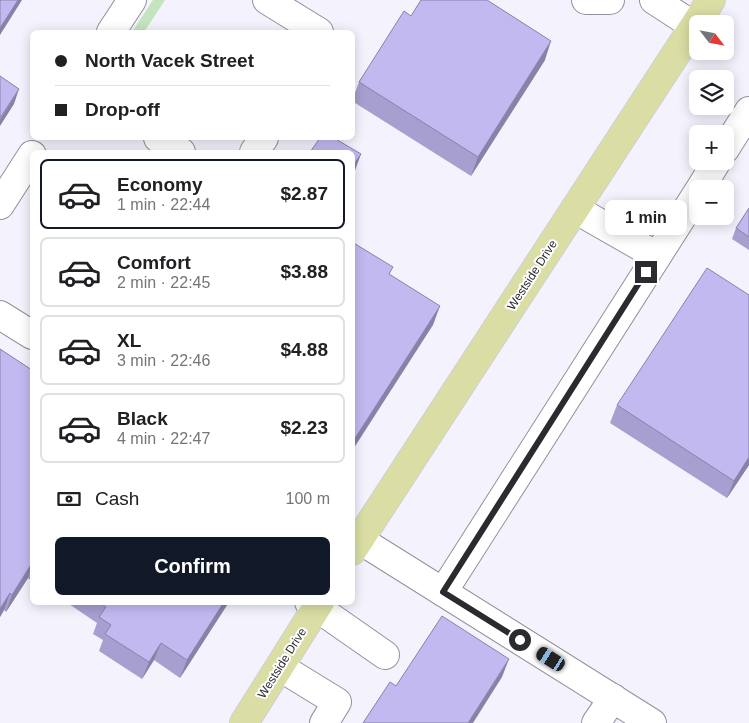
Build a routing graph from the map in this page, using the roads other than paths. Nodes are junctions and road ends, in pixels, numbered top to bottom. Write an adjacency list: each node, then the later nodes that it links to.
1 (132, 0): 9 (street)
2 (267, 0): 10 (street)
3 (586, 0): 4 (street)
4 (610, 0)
5 (654, 0): 8 (street)
6 (711, 0): 7 (main road, Westside Drive)
7 (701, 15)
8 (689, 23)
9 (112, 30)
10 (316, 30)
11 (689, 34): 19 (main road, Westside Drive)
12 (749, 111): 13 (street)
13 (734, 135)
14 (161, 140): 15 (street)
15 (178, 150)
16 (30, 159): 17 (street)
17 (0, 205)
18 (689, 206): 20 (street)
19 (575, 209): 20 (street); 23 (main road, Westside Drive)
20 (657, 256): 24 (street)
21 (0, 314): 22 (street)
22 (30, 334)
23 (355, 542): 24 (street)
24 (443, 592): 29 (street)
25 (314, 605): 28 (main road, Westside Drive)
26 (316, 605): 27 (street)
27 (385, 655)
28 (280, 667): 30 (main road, Westside Drive); 31 (street)
29 (612, 698): 32 (street); 33 (street)
30 (244, 723)
31 (324, 723)
32 (596, 723)
33 (652, 723)

